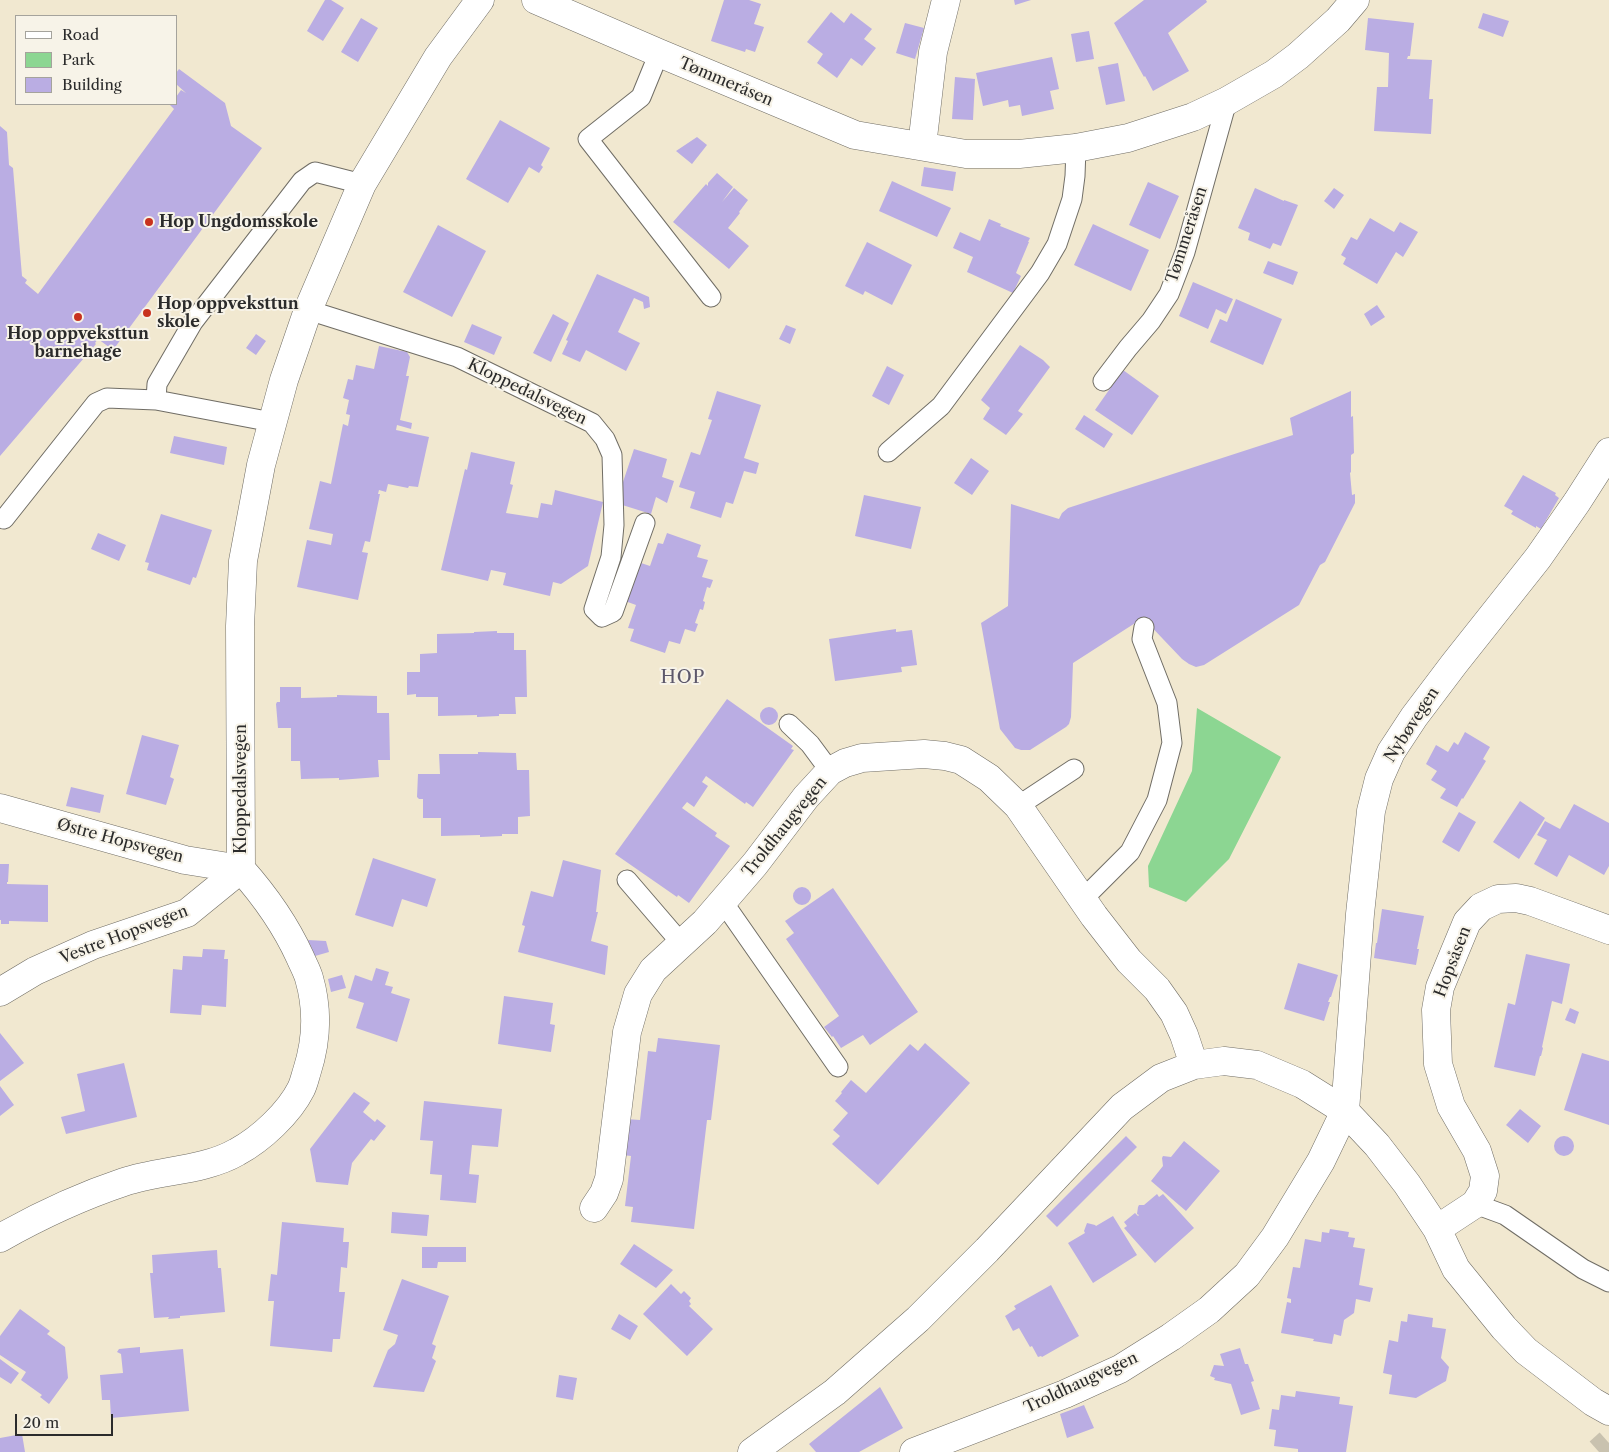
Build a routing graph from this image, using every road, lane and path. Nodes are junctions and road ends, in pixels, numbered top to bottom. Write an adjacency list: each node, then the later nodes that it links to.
1 (480, 0): 9 (street, Kloppedalsvegen)
2 (536, 0): 5 (street, Tømmeråsen)
3 (946, 0): 7 (street)
4 (1355, 0): 6 (street, Tømmeråsen)
5 (659, 54): 7 (street, Tømmeråsen); 10 (lane)
6 (1227, 101): 8 (street, Tømmeråsen); 12 (lane, Tømmeråsen)
7 (922, 146): 8 (street, Tømmeråsen)
8 (1076, 148): 15 (lane)
9 (362, 184): 11 (street, Kloppedalsvegen); 13 (lane)
10 (711, 297)
11 (308, 310): 14 (street, Kloppedalsvegen); 18 (lane, Kloppedalsvegen)
12 (1103, 381)
13 (156, 400): 14 (lane); 17 (lane)
14 (272, 422): 25 (street, Kloppedalsvegen)
15 (888, 452)
16 (1609, 452): 34 (street, Nybøvegen)
17 (4, 520)
18 (645, 523)
19 (1144, 627): 27 (lane)
20 (789, 724): 22 (lane)
21 (1074, 769): 23 (lane)
22 (830, 771): 23 (street, Troldhaugvegen); 28 (street, Troldhaugvegen)
23 (1018, 806): 27 (street, Troldhaugvegen)
24 (0, 808): 25 (street, Østre Hopsvegen)
25 (241, 869): 31 (street, Vestre Hopsvegen); 38 (street, Kloppedalsvegen)
26 (627, 880): 30 (lane)
27 (1083, 899): 32 (street, Troldhaugvegen)
28 (723, 902): 30 (street, Troldhaugvegen); 33 (lane)
29 (1609, 930): 35 (street, Hopsåsen)
30 (682, 944): 36 (street, Troldhaugvegen)
31 (0, 992)
32 (1194, 1065): 34 (street); 41 (street)
33 (838, 1067)
34 (1345, 1111): 37 (street); 42 (street, Troldhaugvegen)
35 (1475, 1204): 37 (street); 39 (lane)
36 (594, 1208)
37 (1437, 1229): 40 (street)
38 (0, 1238)
39 (1609, 1282)
40 (1609, 1411)
41 (752, 1452)
42 (914, 1452)

